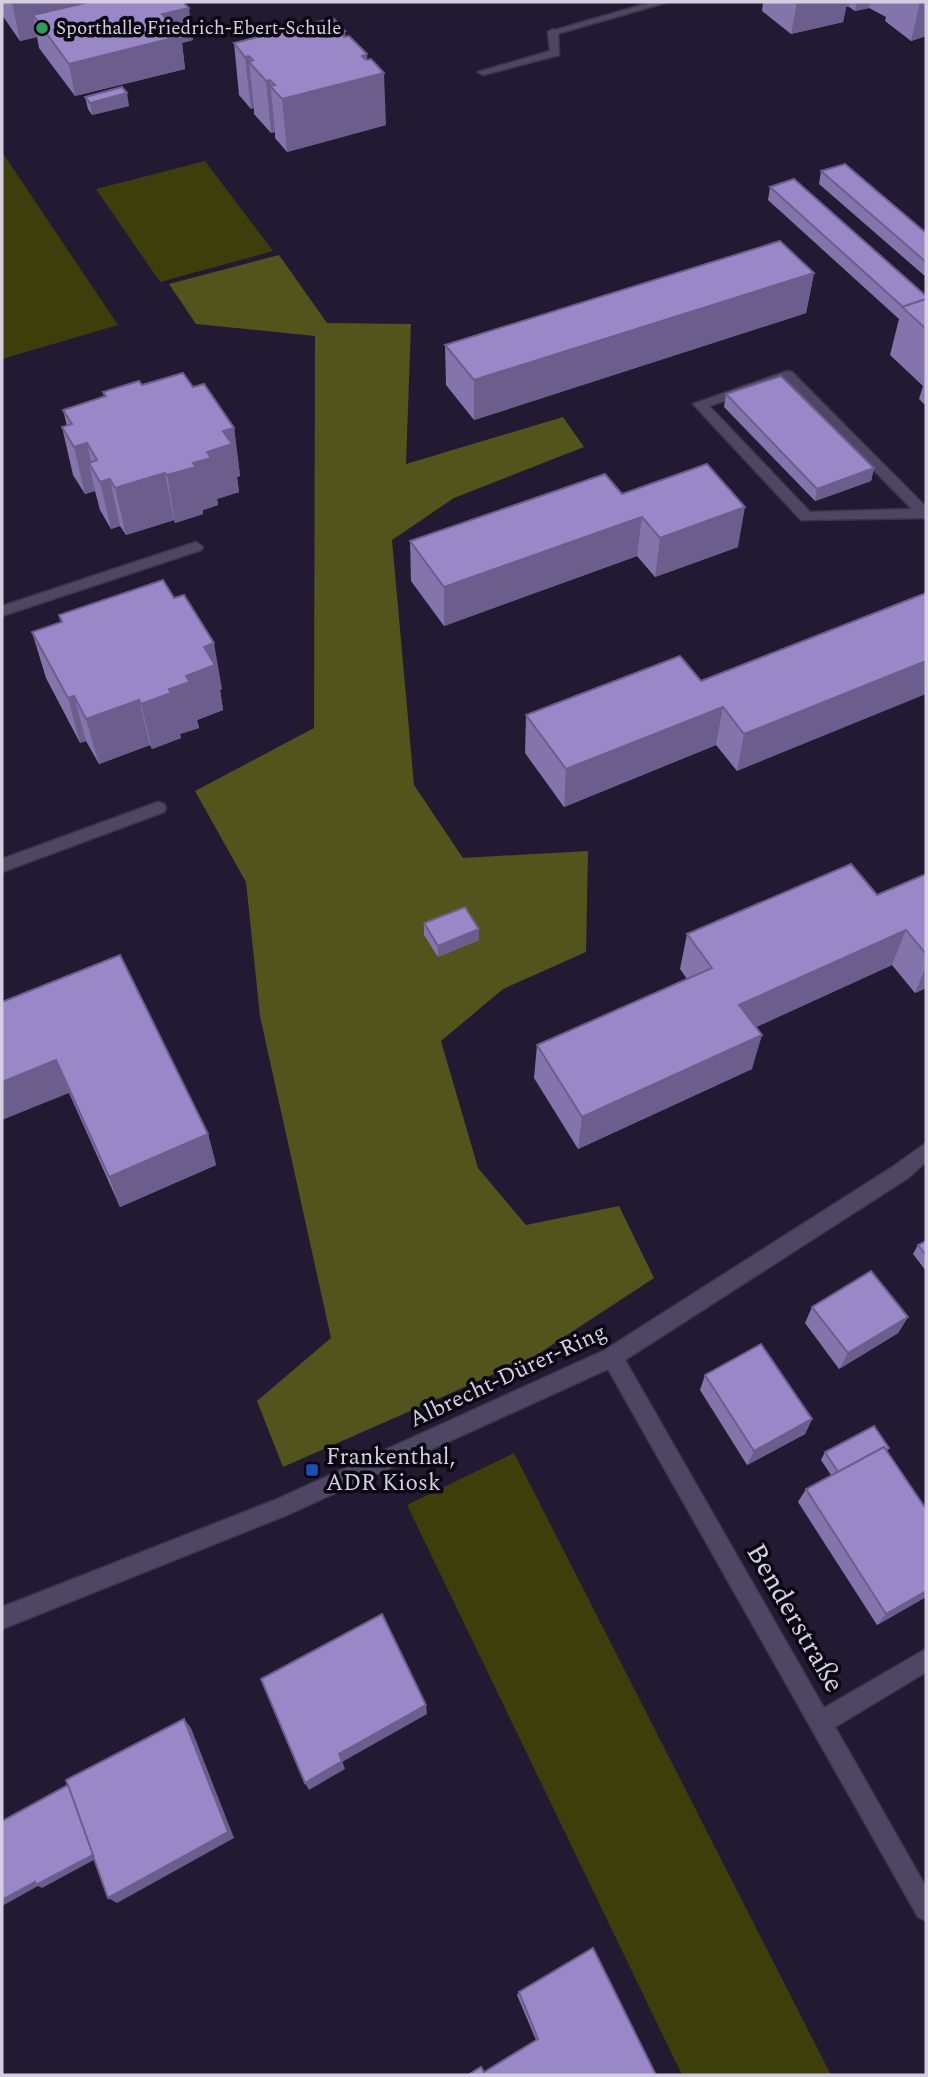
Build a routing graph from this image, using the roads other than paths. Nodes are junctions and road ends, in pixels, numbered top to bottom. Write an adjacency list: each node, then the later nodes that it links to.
1 (663, 2): 2 (street)
2 (483, 72)
3 (925, 513): 3 (street)
4 (196, 547): 5 (street)
5 (2, 611)
6 (158, 808): 7 (street)
7 (2, 866)
8 (926, 1151): 9 (street, Albrecht-Dürer-Ring)
9 (612, 1357): 10 (street, Albrecht-Dürer-Ring); 12 (street, Benderstraße)
10 (2, 1618)
11 (926, 1660): 12 (street)
12 (821, 1723): 13 (street, Benderstraße)
13 (926, 1909)

